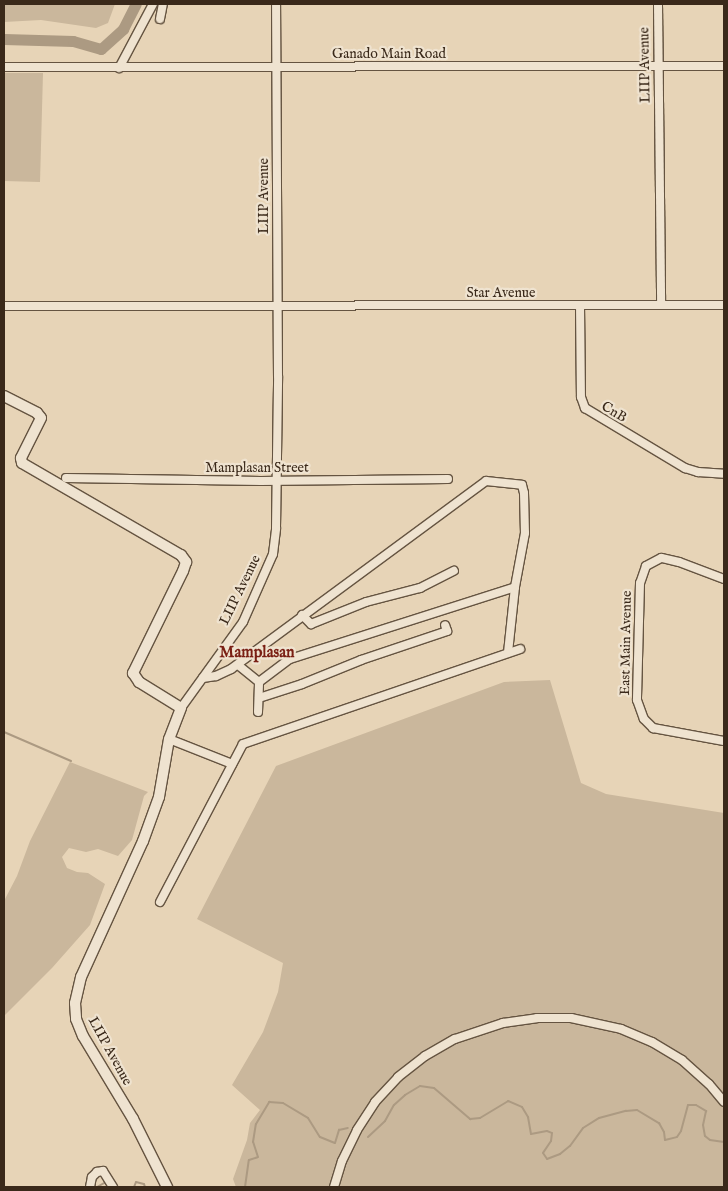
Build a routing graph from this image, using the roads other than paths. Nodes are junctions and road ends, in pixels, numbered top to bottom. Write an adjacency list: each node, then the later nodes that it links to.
1 (153, 4): 10 (street)
2 (163, 4): 5 (street)
3 (276, 4): 9 (street, LIIP Avenue)
4 (658, 4): 6 (street, LIIP Avenue)
5 (160, 19)
6 (659, 66): 7 (street, Ganado Main Road); 9 (street, Ganado Main Road); 11 (street, LIIP Avenue)
7 (724, 66)
8 (4, 67): 10 (street, Ganado Main Road)
9 (277, 67): 10 (street, Ganado Main Road); 14 (street, LIIP Avenue)
10 (119, 68)
11 (660, 305): 12 (street, Star Avenue); 15 (street, Star Avenue)
12 (724, 305)
13 (4, 306): 14 (street, Star Avenue)
14 (278, 306): 15 (street, Star Avenue); 20 (street, LIIP Avenue)
15 (580, 306): 17 (street, CnB)
16 (4, 396): 32 (street)
17 (724, 474)
18 (66, 478): 20 (street, Mamplasan Street)
19 (448, 479): 20 (street, Mamplasan Street)
20 (277, 480): 29 (street, LIIP Avenue)
21 (454, 572): 24 (street)
22 (724, 579): 35 (street, East Main Avenue)
23 (515, 588): 24 (street); 27 (street); 30 (street)
24 (302, 615): 28 (street)
25 (445, 625): 31 (street)
26 (520, 649): 27 (street)
27 (508, 653): 36 (street)
28 (238, 664): 29 (street); 30 (street)
29 (203, 678): 32 (street, LIIP Avenue)
30 (258, 682): 31 (street)
31 (259, 698): 33 (street)
32 (181, 708): 34 (street, LIIP Avenue)
33 (258, 712)
34 (169, 739): 36 (street); 41 (street, LIIP Avenue)
35 (724, 741)
36 (232, 764): 37 (street)
37 (160, 902)
38 (724, 1102): 42 (street)
39 (90, 1187): 40 (street)
40 (113, 1187)
41 (167, 1187)
42 (334, 1187)

